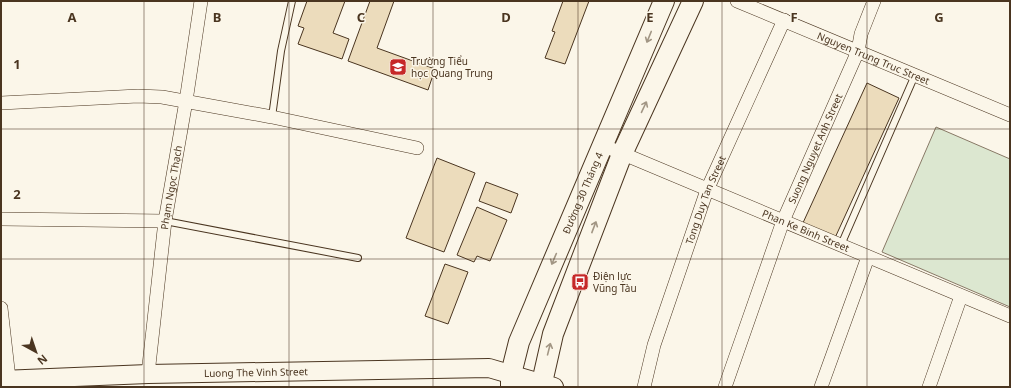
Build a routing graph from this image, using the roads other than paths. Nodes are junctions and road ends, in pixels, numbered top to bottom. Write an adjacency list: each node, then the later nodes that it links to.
1 (201, 1): 10 (street, Phạm Ngọc Thạch)
2 (292, 1): 13 (lane)
3 (664, 1): 14 (main road, Đường 30 Tháng 4, one-way to 14)
4 (692, 1): 16 (main road, one-way to 4)
5 (737, 1): 7 (street, Nguyen Trung Truc Street)
6 (874, 1): 8 (street, Suong Nguyet Anh Street)
7 (784, 20): 8 (street, Nguyen Trung Truc Street); 17 (street, Tong Duy Tan Street)
8 (858, 51): 9 (street, Nguyen Trung Truc Street); 20 (street, Suong Nguyet Anh Street)
9 (915, 75): 12 (street, Nguyen Trung Truc Street); 21 (lane)
10 (186, 101): 11 (street); 13 (street); 19 (street, Phạm Ngọc Thạch)
11 (1, 104)
12 (1010, 115)
13 (272, 117): 15 (street)
14 (602, 145): 16 (street, Phan Ke Binh Street); 28 (main road, Đường 30 Tháng 4, one-way to 28)
15 (417, 148)
16 (622, 154): 17 (street, Phan Ke Binh Street); 30 (main road, one-way to 16)
17 (707, 190): 20 (street, Phan Ke Binh Street); 31 (street, Tong Duy Tan Street)
18 (1, 219): 19 (street)
19 (165, 221): 23 (lane); 27 (street, Phạm Ngọc Thạch)
20 (783, 221): 21 (street, Phan Ke Binh Street); 32 (street, Suong Nguyet Anh Street)
21 (841, 245): 22 (street, Phan Ke Binh Street)
22 (868, 257): 24 (street, Phan Ke Binh Street); 33 (street)
23 (358, 258)
24 (961, 296): 26 (street, Phan Ke Binh Street); 34 (street)
25 (1, 308): 29 (street)
26 (1010, 316)
27 (148, 374): 28 (street, Luong The Vinh Street); 29 (street, Luong The Vinh Street)
28 (511, 380): 30 (street, Luong The Vinh Street)
29 (7, 382)
30 (545, 386)
31 (644, 387)
32 (725, 387)
33 (821, 387)
34 (930, 387)

